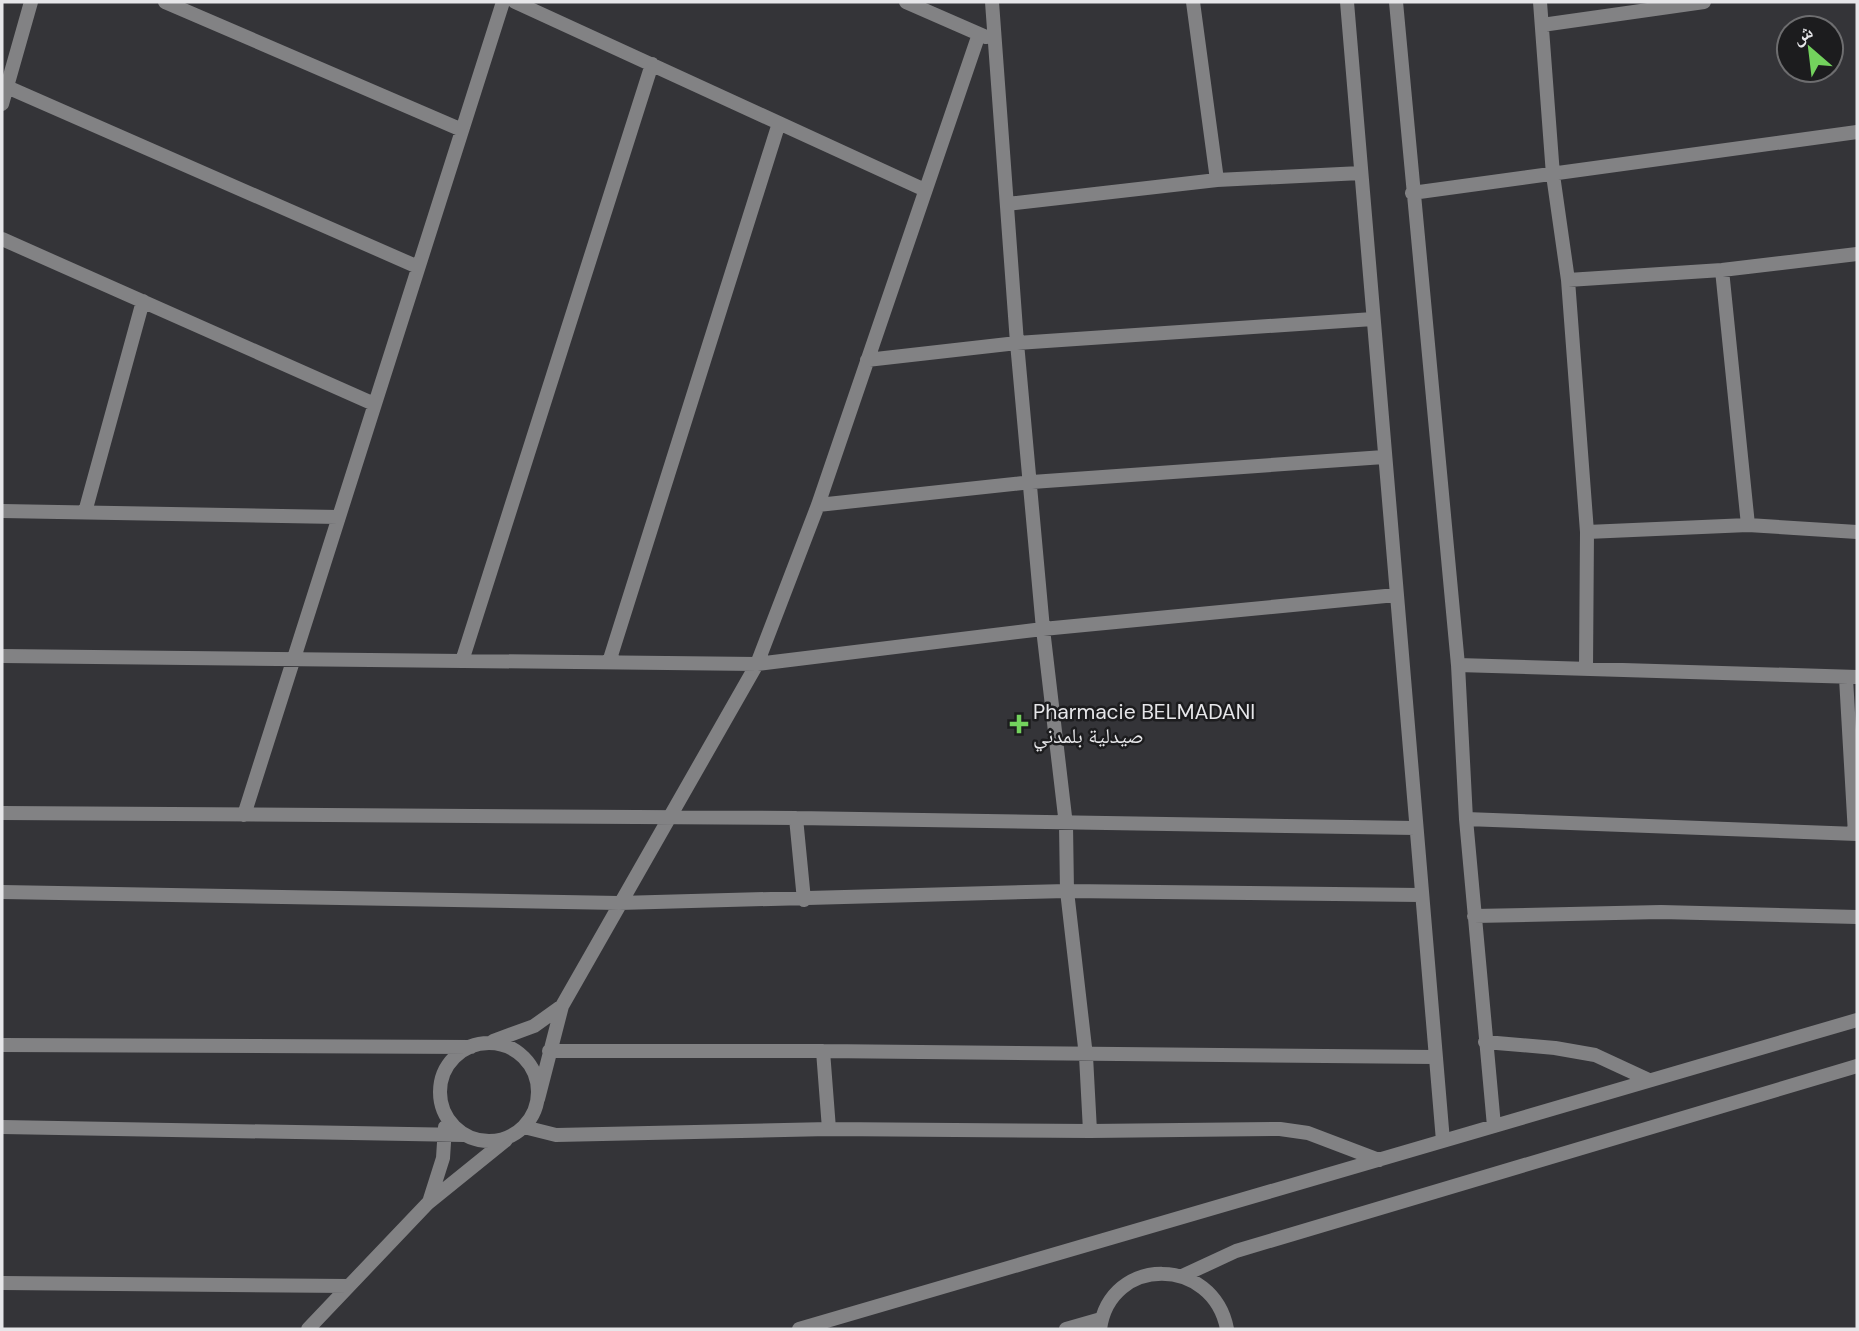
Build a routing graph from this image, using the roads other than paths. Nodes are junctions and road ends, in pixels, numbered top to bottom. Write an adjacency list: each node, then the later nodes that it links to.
1 (31, 2): 16 (street)
2 (165, 2): 19 (street)
3 (503, 2): 19 (street)
4 (515, 2): 15 (street)
5 (906, 2): 13 (street)
6 (992, 2): 14 (street)
7 (1193, 2): 23 (street)
8 (1347, 2): 21 (street)
9 (1396, 2): 25 (street)
10 (1540, 2): 12 (street)
11 (1704, 2): 12 (street)
12 (1542, 25): 22 (street)
13 (979, 34): 14 (street); 24 (street)
14 (997, 41): 26 (street)
15 (652, 64): 18 (street); 50 (street)
16 (7, 87): 17 (street); 29 (street)
17 (2, 104)
18 (779, 123): 24 (street); 51 (street)
19 (462, 130): 29 (street)
20 (1857, 132): 22 (street)
21 (1361, 173): 23 (street); 33 (street)
22 (1553, 174): 25 (street); 31 (street)
23 (1217, 180): 26 (street)
24 (925, 190): 35 (street)
25 (1412, 193): 53 (street)
26 (1007, 204): 34 (street)
27 (2, 239): 32 (street)
28 (1857, 254): 30 (street)
29 (418, 267): 36 (street)
30 (1723, 270): 31 (street); 43 (street)
31 (1568, 280): 44 (street)
32 (143, 301): 36 (street); 41 (street)
33 (1373, 320): 34 (street); 37 (street)
34 (1017, 343): 35 (street); 38 (street)
35 (867, 360): 39 (street)
36 (374, 404): 42 (street)
37 (1384, 457): 38 (street); 46 (street)
38 (1032, 482): 39 (street); 47 (street)
39 (818, 505): 52 (street)
40 (2, 511): 41 (street)
41 (85, 512): 42 (street)
42 (338, 517): 49 (street)
43 (1748, 524): 44 (street); 45 (street)
44 (1587, 532): 54 (street)
45 (1857, 532)
46 (1396, 595): 47 (street); 62 (street)
47 (1043, 629): 52 (street); 61 (street)
48 (2, 656): 49 (street)
49 (292, 659): 50 (street); 57 (street)
50 (462, 661): 51 (street)
51 (609, 662): 52 (street)
52 (757, 664): 59 (street)
53 (1458, 665): 54 (street); 60 (street)
54 (1586, 667): 55 (street)
55 (1852, 678): 63 (street)
56 (2, 813): 57 (street)
57 (244, 816): 59 (street)
58 (796, 818): 59 (street); 61 (street); 67 (street)
59 (670, 819): 68 (street)
60 (1466, 819): 63 (street); 69 (street)
61 (1066, 825): 62 (street); 64 (street)
62 (1415, 828): 66 (street)
63 (1856, 834)
64 (1067, 891): 66 (street); 67 (street); 79 (street)
65 (2, 892): 68 (street)
66 (1420, 895): 80 (street)
67 (804, 900): 68 (street)
68 (619, 903): 71 (street)
69 (1474, 916): 70 (street); 73 (street)
70 (1857, 918)
71 (562, 1006): 74 (street); 77 (street)
72 (1857, 1020): 82 (street)
73 (1485, 1042): 82 (street); 85 (street)
74 (487, 1043): 76 (street); 83 (street)
75 (2, 1045): 76 (street)
76 (471, 1047): 84 (street)
77 (549, 1051): 78 (street); 83 (street)
78 (822, 1051): 79 (street); 88 (street)
79 (1086, 1056): 80 (street); 89 (street)
80 (1434, 1057): 93 (street)
81 (1857, 1066): 96 (street)
82 (1649, 1080): 85 (street)
83 (538, 1099): 86 (street)
84 (444, 1112): 90 (street); 91 (street)
85 (1494, 1126): 93 (street)
86 (524, 1127): 88 (street); 92 (street)
87 (2, 1128): 90 (street)
88 (829, 1129): 89 (street)
89 (1090, 1131): 94 (street)
90 (445, 1134): 91 (street); 95 (street)
91 (464, 1135): 92 (street)
92 (509, 1137): 95 (street)
93 (1443, 1141): 94 (street)
94 (1379, 1160): 101 (street)
95 (428, 1203): 98 (street)
96 (1182, 1276): 99 (street); 103 (street)
97 (2, 1283): 98 (street)
98 (349, 1286): 100 (street)
99 (1100, 1324): 102 (street)
100 (308, 1329)
101 (799, 1329)
102 (1066, 1329)
103 (1227, 1329)

